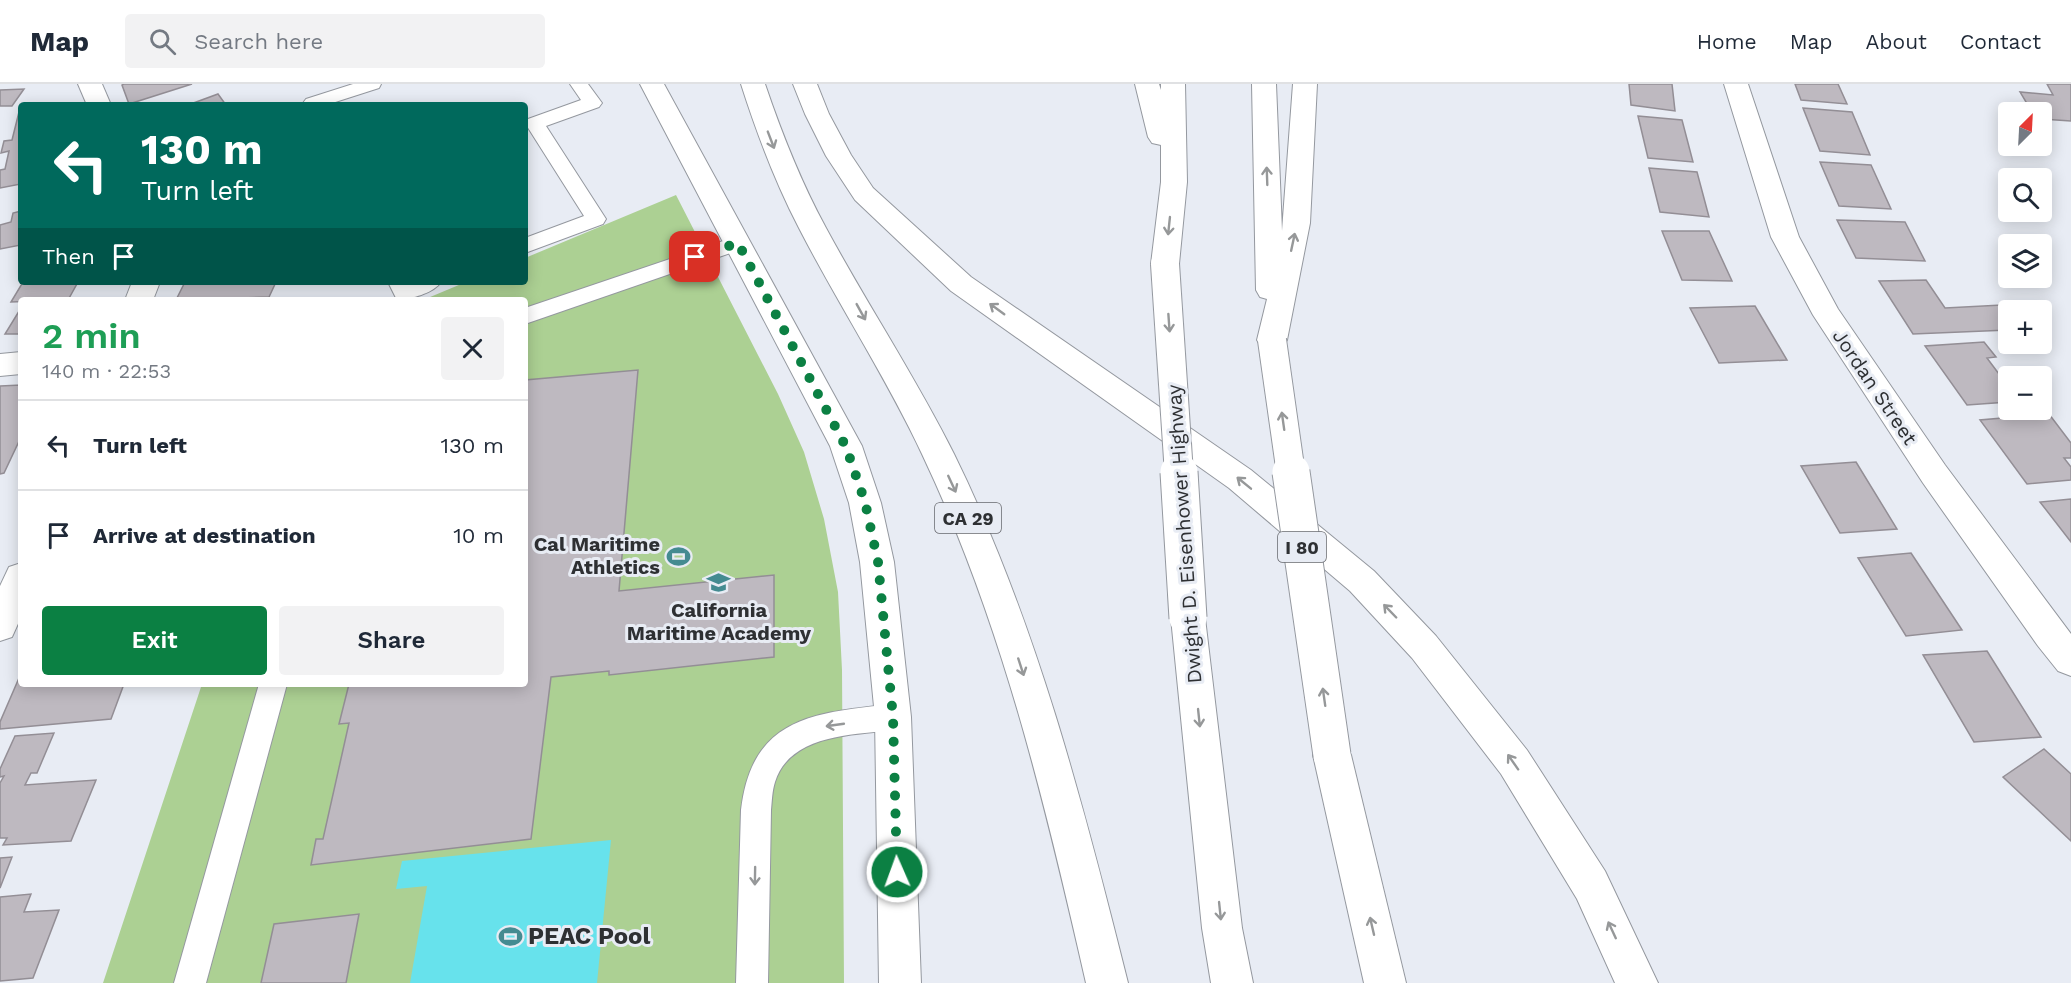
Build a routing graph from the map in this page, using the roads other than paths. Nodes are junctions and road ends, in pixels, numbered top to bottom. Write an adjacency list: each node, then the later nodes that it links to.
1 (90, 84): 12 (main road)
2 (372, 84): 13 (lane)
3 (580, 84): 16 (lane)
4 (652, 84): 15 (main road)
5 (753, 84): 31 (main road, CA 29, one-way to 31)
6 (805, 84): 34 (main road, one-way to 6)
7 (1147, 84): 14 (main road)
8 (1173, 84): 14 (main road, Dwight D. Eisenhower Highway)
9 (1264, 84): 20 (main road, I 80, one-way to 9)
10 (1305, 84): 20 (main road, one-way to 10)
11 (1736, 84): 25 (main road, Jordan Street)
12 (98, 102)
13 (316, 102)
14 (1174, 182): 32 (main road, Dwight D. Eisenhower Highway, one-way to 32, bridge)
15 (738, 243): 19 (lane); 27 (main road)
16 (528, 245)
17 (400, 285): 18 (lane)
18 (422, 285)
19 (528, 315)
20 (1272, 340): 33 (main road, I 80, one-way to 20, bridge)
21 (18, 363): 22 (main road)
22 (0, 365)
23 (18, 584): 24 (main road)
24 (0, 626)
25 (2071, 660)
26 (272, 687): 28 (lane)
27 (893, 717): 29 (lane, one-way to 29); 30 (main road)
28 (190, 983)
29 (752, 983)
30 (900, 983)
31 (1107, 983)
32 (1232, 983)
33 (1385, 983)
34 (1637, 983)

